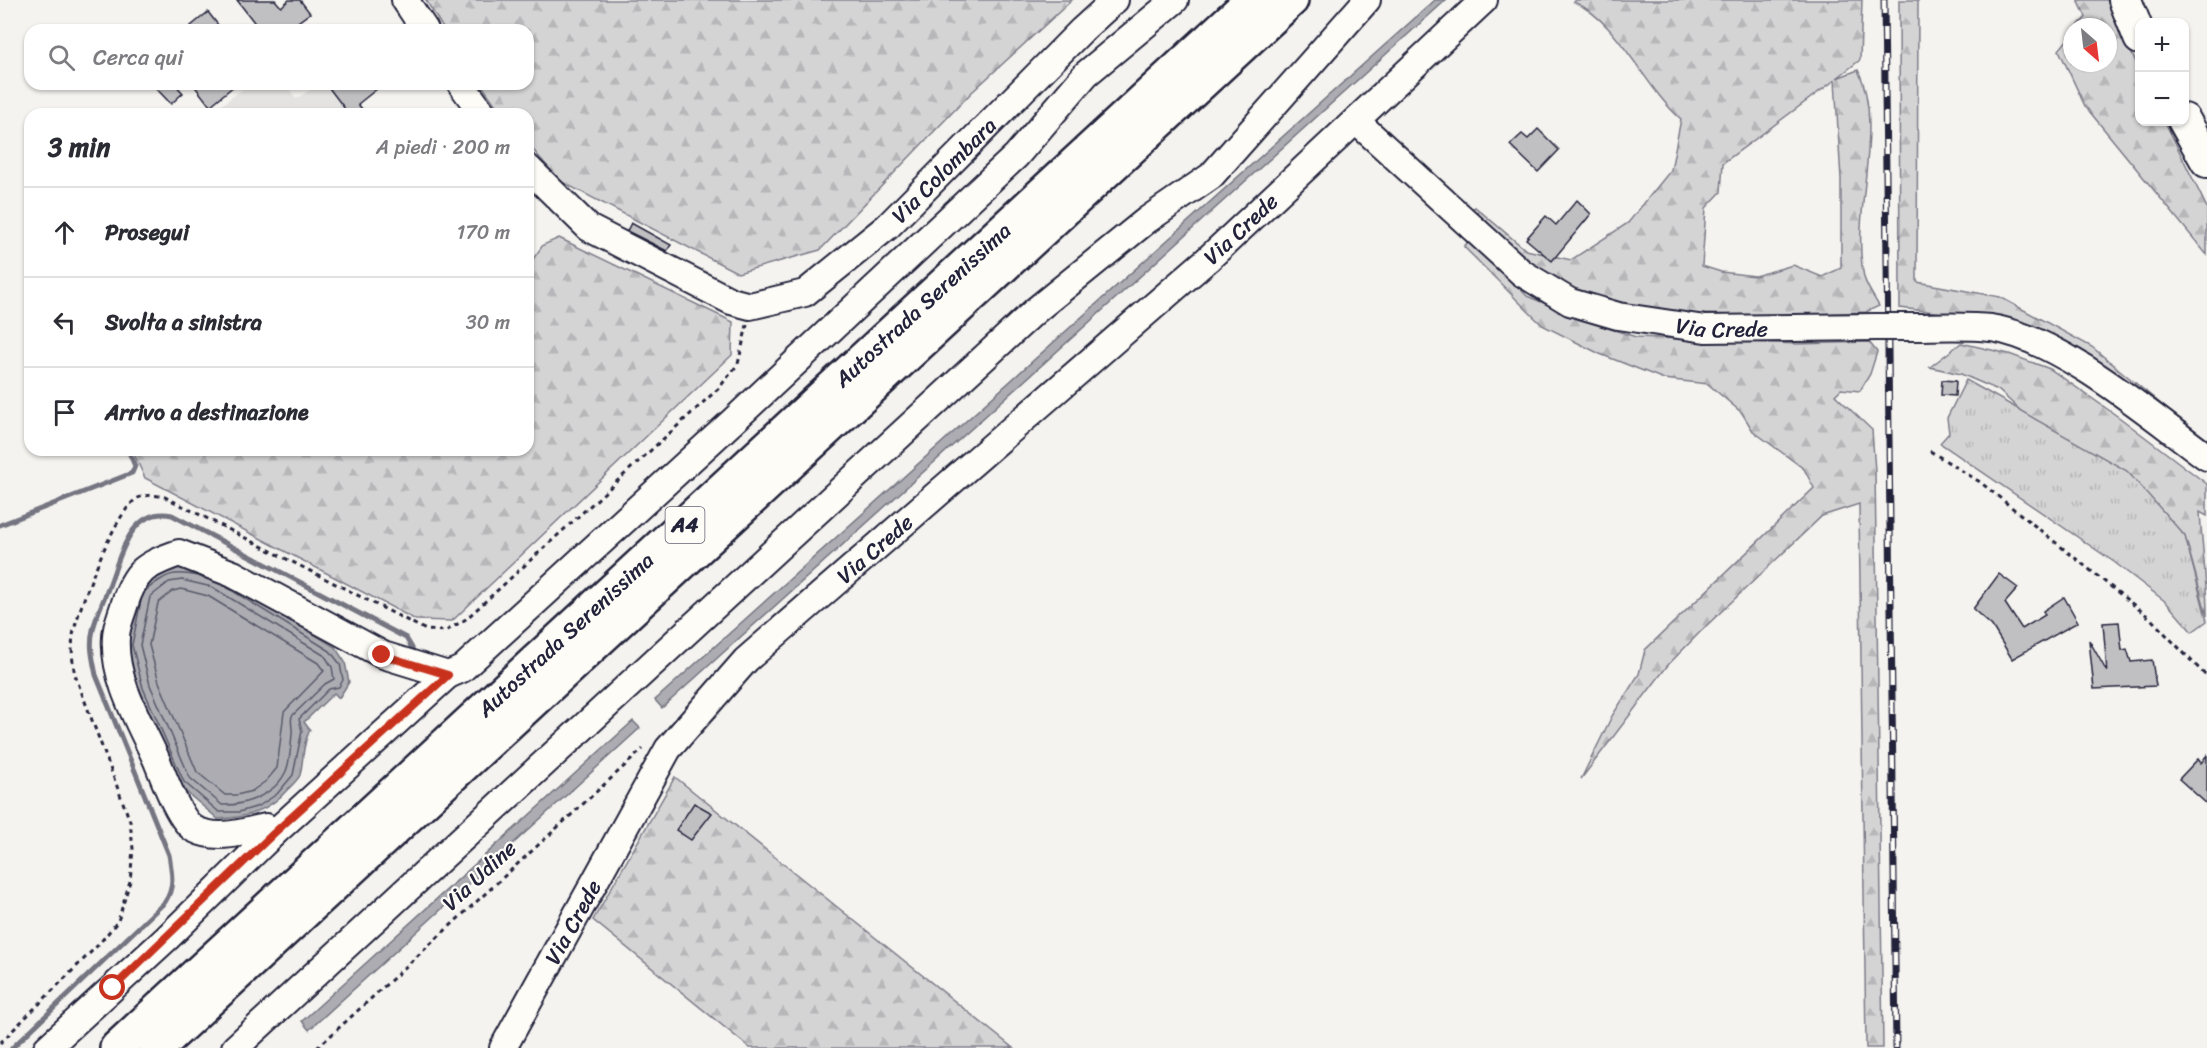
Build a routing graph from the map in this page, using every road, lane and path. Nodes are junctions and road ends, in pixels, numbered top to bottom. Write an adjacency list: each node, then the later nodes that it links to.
1 (405, 0): 10 (street)
2 (1115, 0): 13 (street, Via Colombara)
3 (1156, 0): 13 (street)
4 (1175, 0): 21 (street)
5 (1252, 0): 26 (highway, Autostrada Serenissima / A4)
6 (1291, 0): 27 (highway, Autostrada Serenissima / A4)
7 (1367, 0): 28 (street)
8 (1484, 0): 15 (street)
9 (2125, 0): 11 (main road)
10 (421, 24)
11 (2135, 27)
12 (465, 90): 14 (street)
13 (1010, 103): 18 (street, Via Colombara)
14 (479, 108)
15 (1356, 121): 20 (street, Via Crede, bridge); 23 (street, Via Crede)
16 (2187, 126): 17 (main road)
17 (2207, 161)
18 (534, 174)
19 (1930, 451): 22 (path)
20 (2207, 458)
21 (448, 675): 24 (street); 24 (street)
22 (2207, 677)
23 (668, 749): 29 (path, Via Udine); 30 (street, Via Crede)
24 (273, 834): 25 (street)
25 (47, 1048)
26 (117, 1048)
27 (157, 1048)
28 (235, 1048)
29 (317, 1048)
30 (502, 1048)

